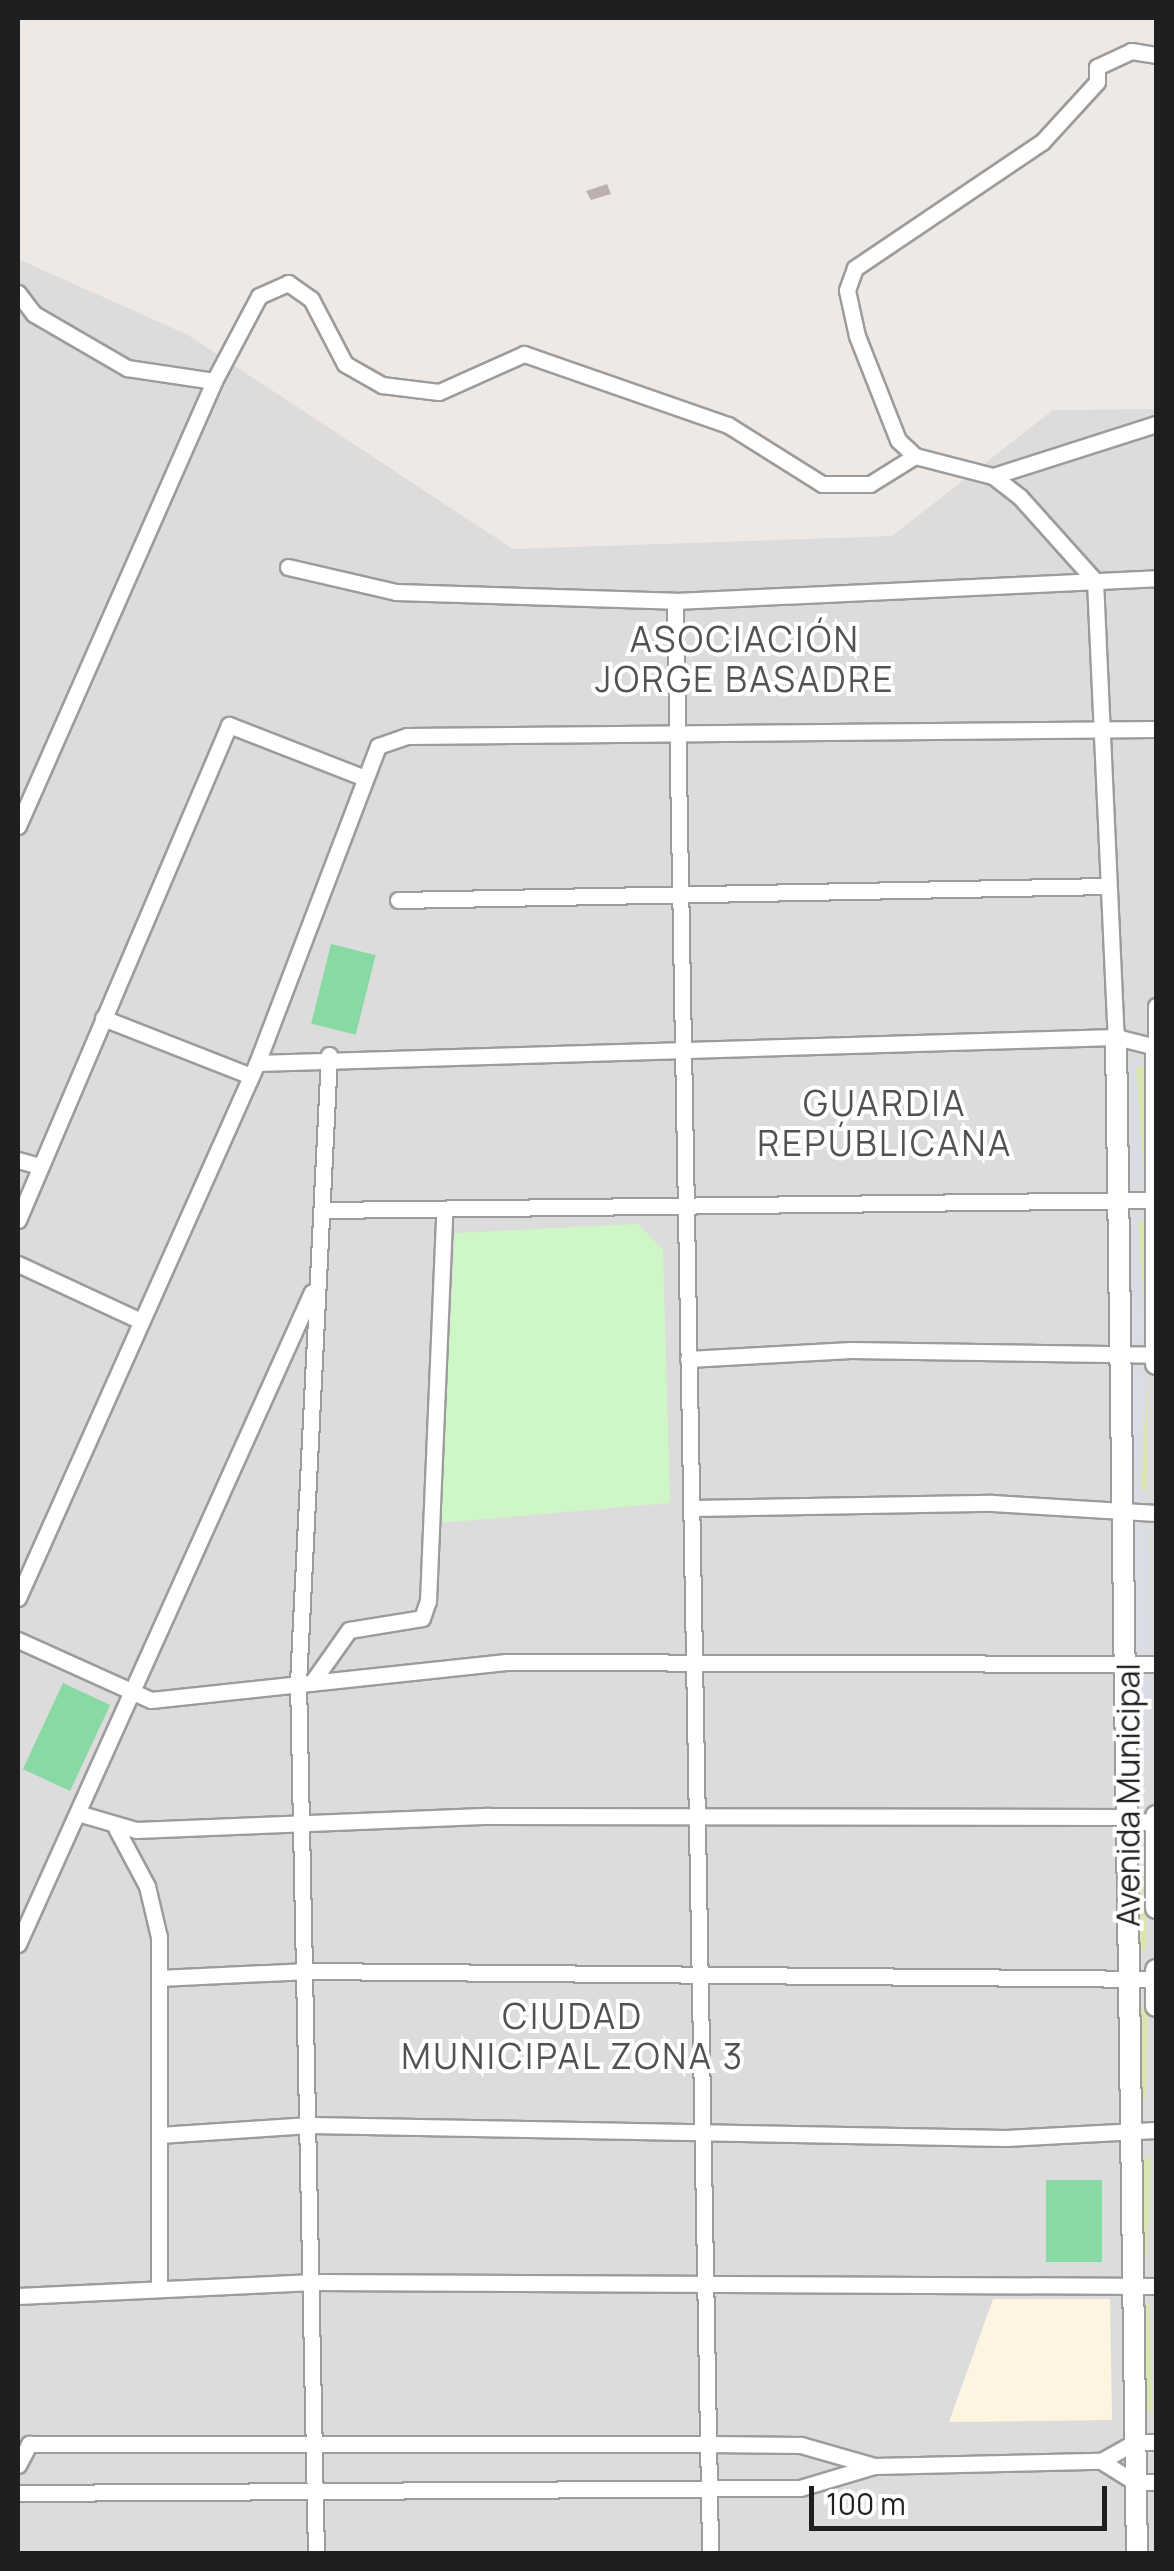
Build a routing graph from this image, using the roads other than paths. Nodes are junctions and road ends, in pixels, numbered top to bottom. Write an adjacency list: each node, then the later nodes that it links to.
1 (1156, 55): 5 (street)
2 (18, 292): 3 (street)
3 (214, 381): 5 (street); 15 (street)
4 (1156, 424): 6 (street)
5 (915, 456): 6 (street)
6 (993, 476): 9 (street)
7 (288, 567): 10 (street)
8 (1156, 578): 9 (street)
9 (1095, 581): 10 (street); 11 (street)
10 (675, 600): 13 (street)
11 (1099, 729): 12 (street); 13 (street); 16 (street)
12 (1156, 730)
13 (681, 740): 14 (street); 17 (street)
14 (365, 778): 20 (street); 25 (street)
15 (18, 826)
16 (1107, 886): 17 (street); 21 (street)
17 (680, 896): 18 (street); 23 (street)
18 (398, 900)
19 (1156, 1006): 22 (street)
20 (103, 1018): 25 (street); 27 (street)
21 (1116, 1037): 22 (street); 23 (street); 28 (street, Avenida Municipal)
22 (1156, 1047): 29 (street)
23 (684, 1051): 24 (street); 30 (street)
24 (328, 1056): 25 (street); 31 (street)
25 (254, 1070): 36 (street)
26 (18, 1160): 27 (street)
27 (40, 1166): 33 (street)
28 (1118, 1199): 29 (street); 30 (street); 37 (street, Avenida Municipal)
29 (1156, 1200): 38 (street)
30 (686, 1207): 32 (street); 39 (street)
31 (323, 1210): 32 (street); 35 (street)
32 (444, 1214): 49 (street)
33 (18, 1220)
34 (18, 1264): 36 (street)
35 (318, 1280): 49 (street); 50 (street)
36 (141, 1321): 44 (street)
37 (1120, 1355): 38 (street); 39 (street); 41 (street, Avenida Municipal)
38 (1156, 1355): 40 (street)
39 (688, 1359): 42 (street)
40 (1156, 1364)
41 (1124, 1507): 42 (street); 43 (street); 47 (street, Avenida Municipal)
42 (693, 1508): 46 (street)
43 (1156, 1514)
44 (18, 1598)
45 (18, 1640): 50 (street)
46 (695, 1660): 47 (street); 49 (street); 52 (street)
47 (1127, 1662): 48 (street); 53 (street, Avenida Municipal)
48 (1156, 1664)
49 (305, 1682): 50 (street); 54 (street)
50 (134, 1697): 51 (street)
51 (82, 1814): 56 (street); 58 (street)
52 (699, 1815): 53 (street); 54 (street); 61 (street)
53 (1128, 1817): 55 (street); 62 (street, Avenida Municipal)
54 (307, 1820): 56 (street); 59 (street)
55 (1156, 1822): 57 (street, Avenida Municipal)
56 (116, 1828): 63 (street)
57 (1156, 1908)
58 (18, 1944)
59 (308, 1970): 61 (street); 63 (street); 66 (street)
60 (1156, 1970): 64 (street, Avenida Municipal)
61 (701, 1973): 62 (street); 67 (street)
62 (1129, 1974): 64 (street); 68 (street, Avenida Municipal)
63 (159, 1978): 70 (street)
64 (1156, 1979): 65 (street, Avenida Municipal)
65 (1156, 2006)
66 (310, 2125): 67 (street); 70 (street); 71 (street)
67 (701, 2127): 68 (street); 72 (street)
68 (1131, 2130): 69 (street); 73 (street, Avenida Municipal)
69 (1156, 2130)
70 (159, 2134): 74 (street)
71 (314, 2282): 72 (street); 74 (street); 79 (street)
72 (706, 2284): 73 (street); 78 (street)
73 (1134, 2285): 75 (street); 77 (street, Avenida Municipal)
74 (158, 2286): 76 (street)
75 (1156, 2286)
76 (18, 2296)
77 (1146, 2442): 80 (street); 83 (street, Avenida Municipal)
78 (709, 2444): 79 (street); 82 (street); 84 (street)
79 (313, 2449): 81 (street); 86 (street)
80 (1101, 2461): 82 (street); 83 (street)
81 (18, 2466)
82 (874, 2466): 84 (street)
83 (1146, 2482): 89 (street, Avenida Municipal)
84 (710, 2490): 86 (street); 88 (street)
85 (18, 2494): 86 (street)
86 (315, 2494): 87 (street)
87 (316, 2554)
88 (710, 2554)
89 (1136, 2554)

